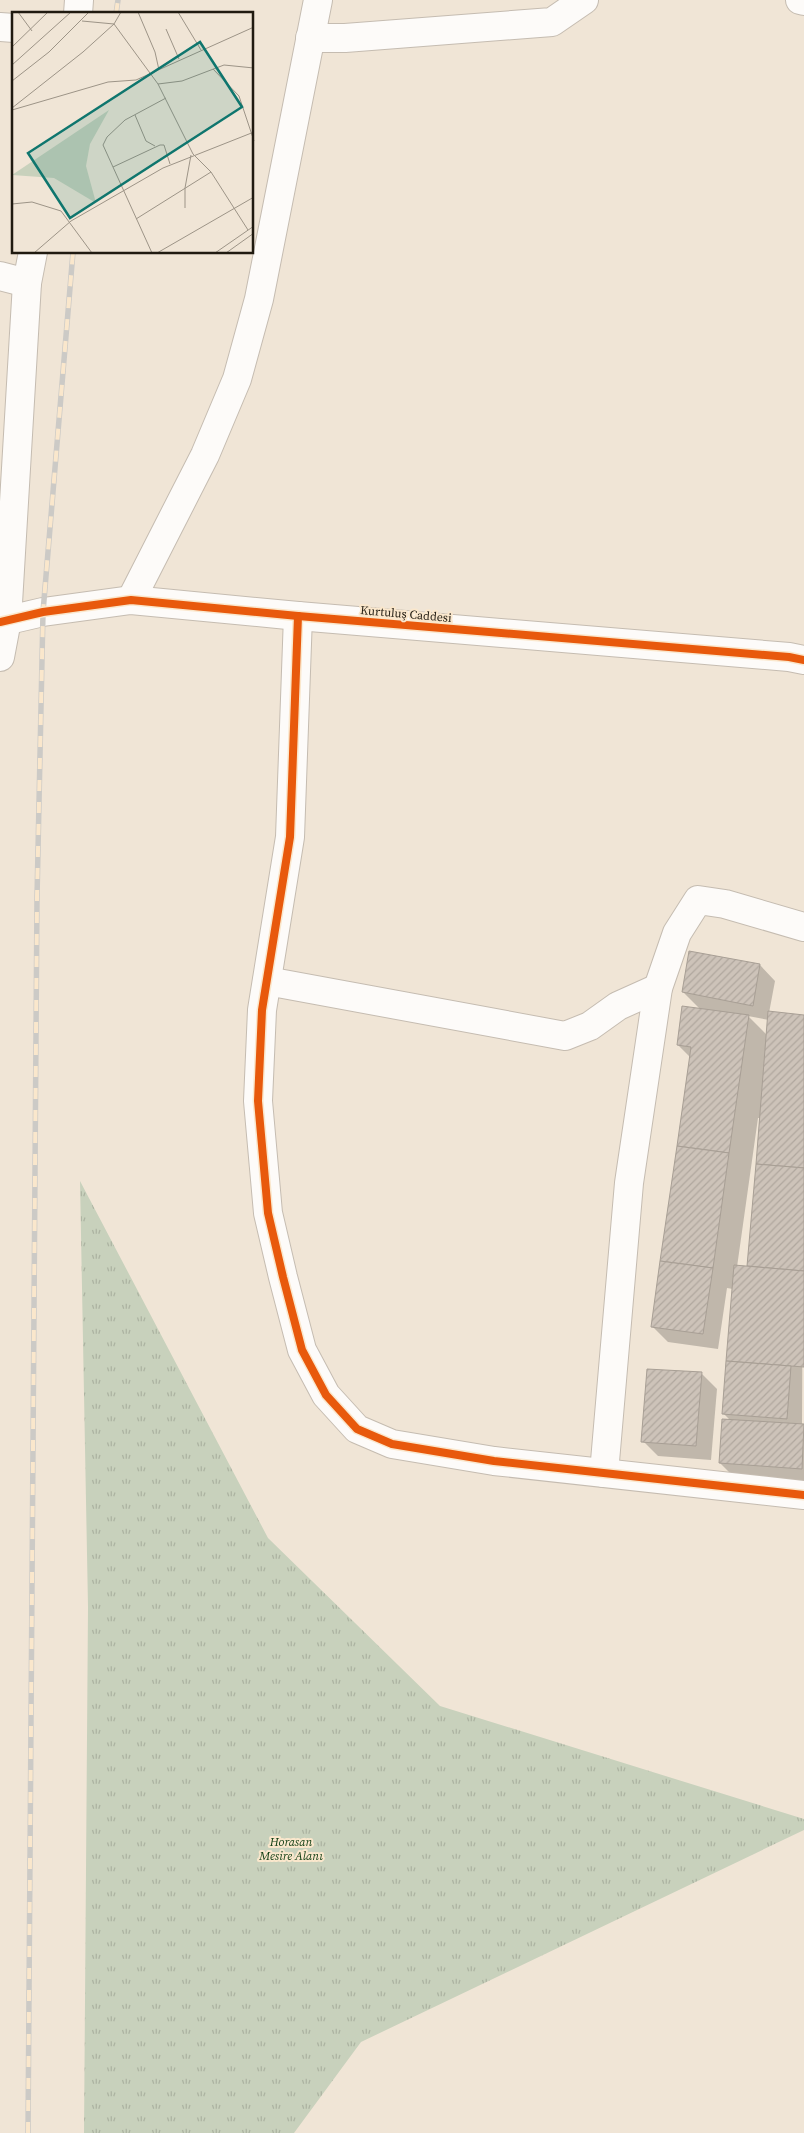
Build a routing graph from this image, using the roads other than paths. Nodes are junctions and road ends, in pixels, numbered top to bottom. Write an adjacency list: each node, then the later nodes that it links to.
1 (318, 0): 5 (street)
2 (584, 0): 5 (street)
3 (800, 0): 4 (street)
4 (804, 1)
5 (310, 38): 10 (street)
6 (33, 254): 8 (street)
7 (0, 276): 8 (street)
8 (27, 283): 9 (street)
9 (7, 517): 12 (street)
10 (131, 600): 11 (street, Kurtuluş Caddesi); 12 (street, Kurtuluş Caddesi)
11 (298, 616): 14 (street, Kurtuluş Caddesi); 16 (street)
12 (4, 621): 13 (street)
13 (0, 657)
14 (804, 660)
15 (804, 927): 17 (street)
16 (267, 981): 17 (street); 18 (street)
17 (658, 988): 18 (street)
18 (604, 1473): 19 (street)
19 (804, 1495)

